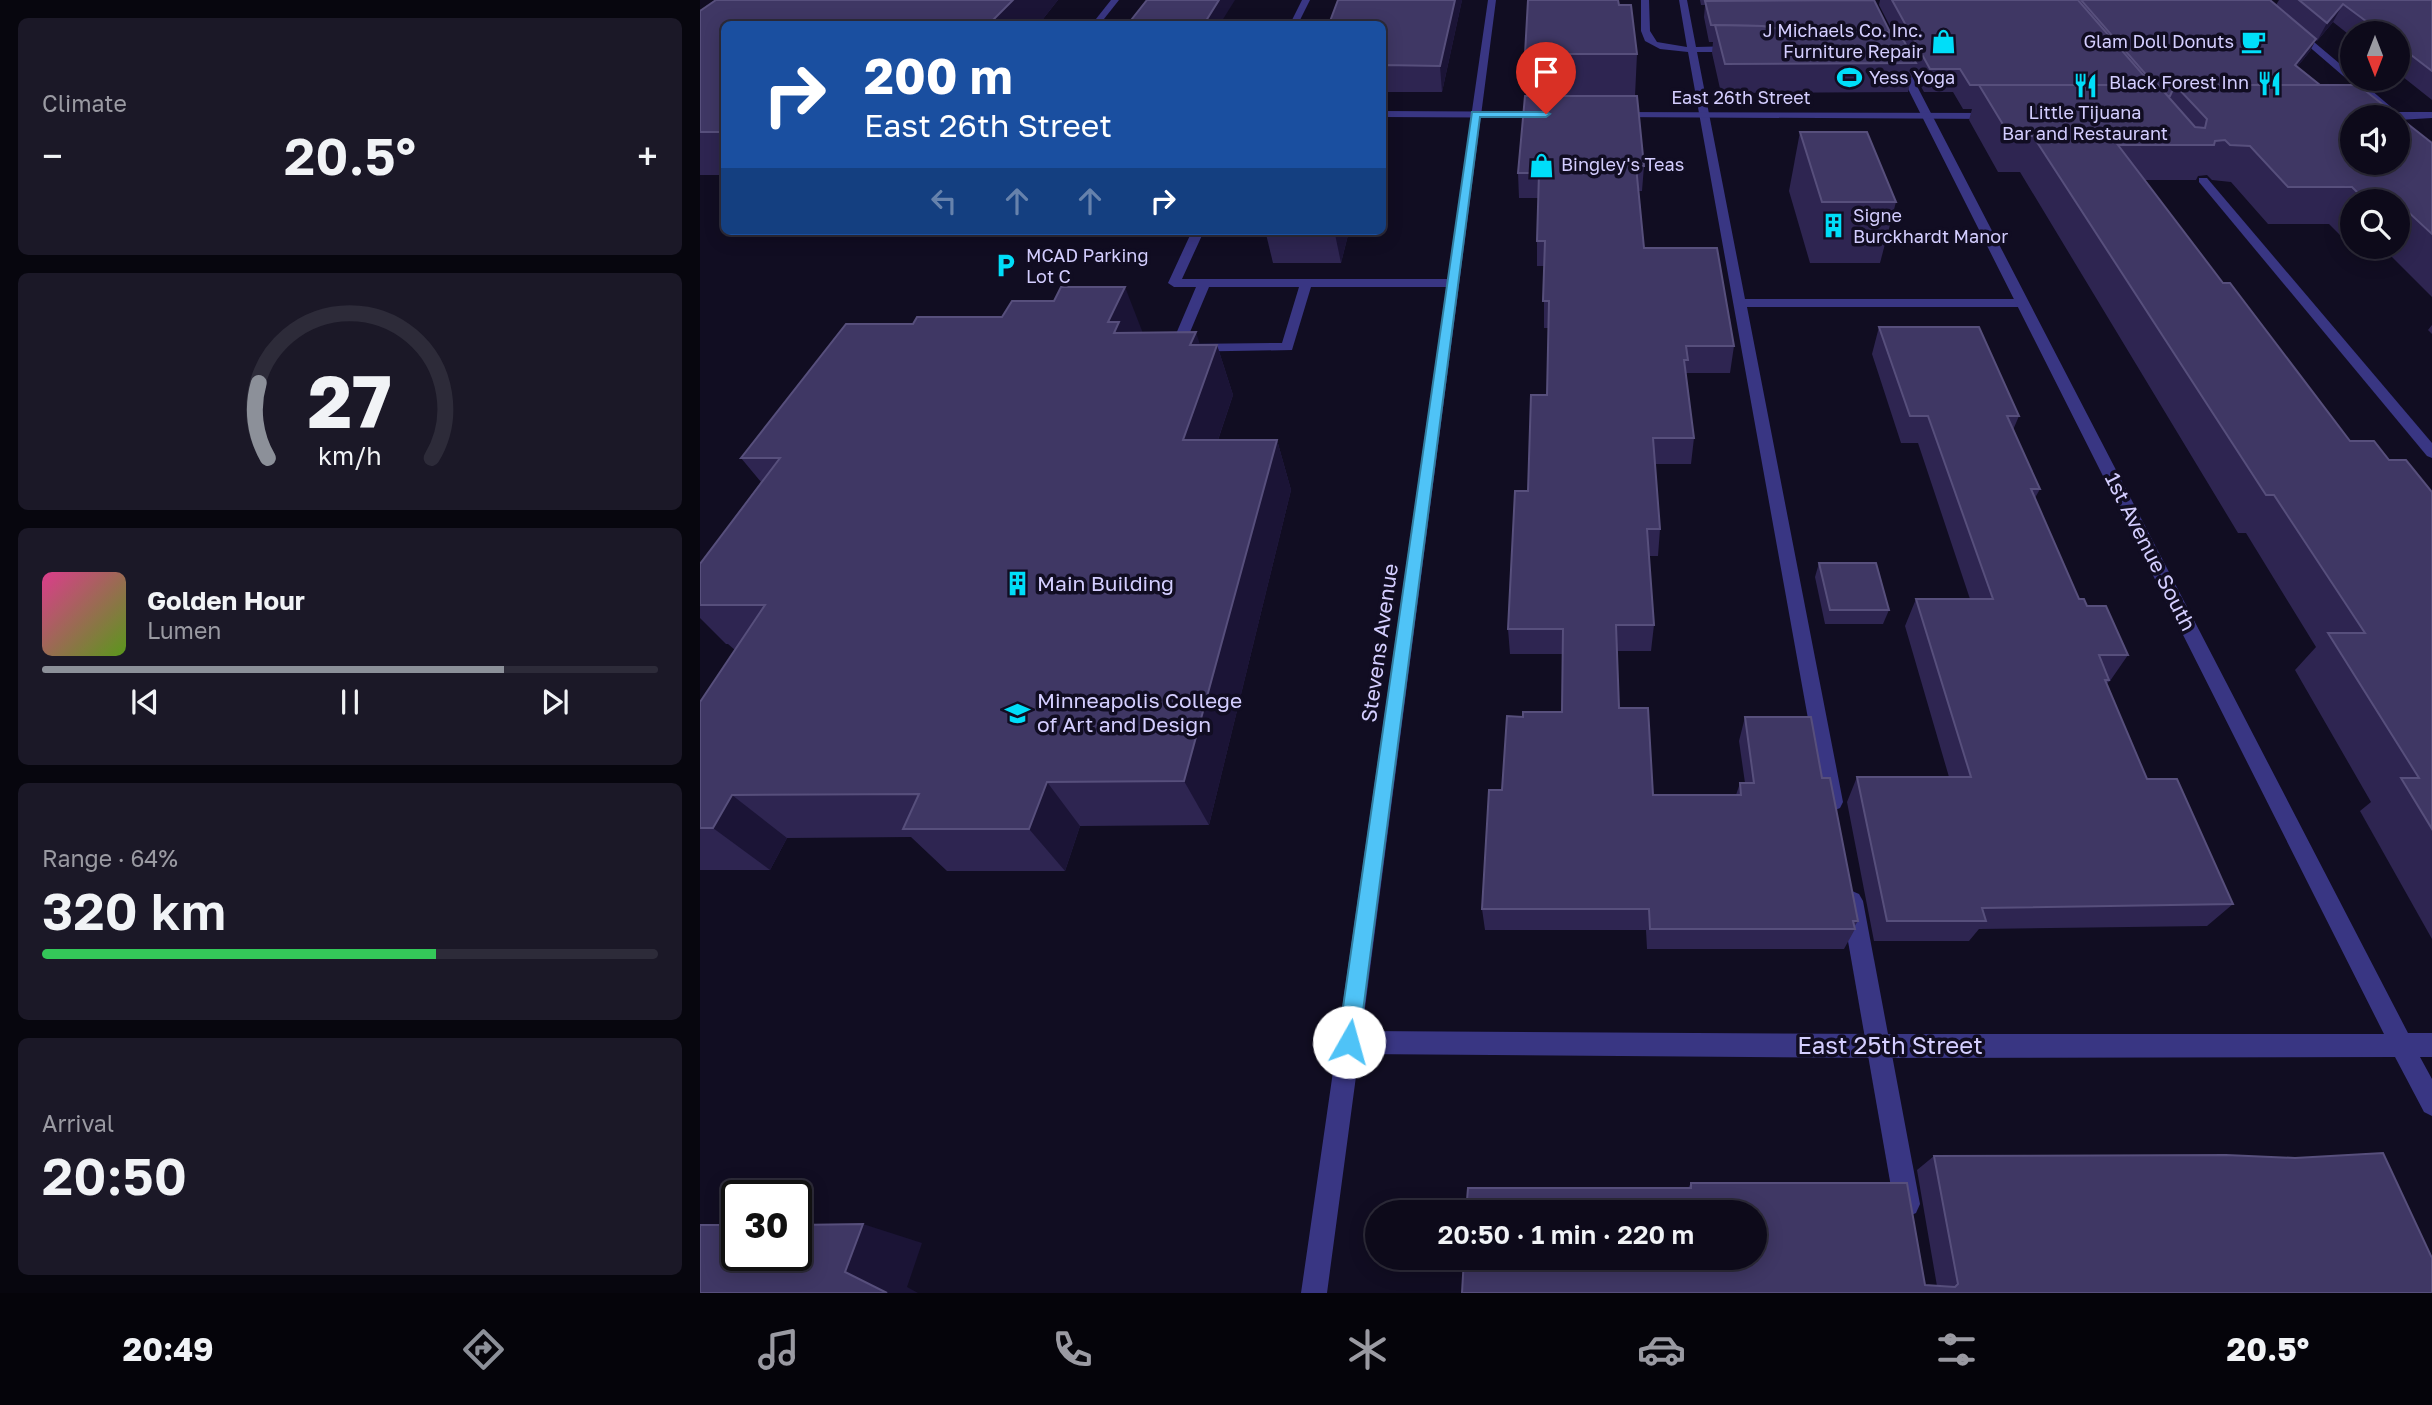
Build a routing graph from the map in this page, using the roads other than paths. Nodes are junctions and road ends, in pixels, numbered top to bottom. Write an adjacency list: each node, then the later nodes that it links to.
1 (1115, 0): 7 (street)
2 (1306, 0): 8 (street)
3 (1492, 0): 14 (street, Stevens Avenue)
4 (1645, 0): 9 (street)
5 (2259, 0): 12 (street)
6 (1690, 7): 9 (street)
7 (1098, 21)
8 (1296, 21)
9 (1692, 49): 10 (street); 17 (street)
10 (1745, 49)
11 (1896, 55): 19 (street, 1st Avenue South)
12 (2383, 105)
13 (1386, 114): 14 (street)
14 (1475, 114): 15 (street); 26 (street, Stevens Avenue)
15 (1559, 115)
16 (1612, 115): 17 (street, East 26th Street)
17 (1704, 115): 19 (street, East 26th Street); 27 (street)
18 (2432, 115): 21 (street)
19 (1927, 116): 20 (street, East 26th Street); 28 (street, 1st Avenue South)
20 (2005, 116)
21 (2410, 116)
22 (2203, 180): 29 (street)
23 (1196, 235): 24 (street)
24 (1204, 282): 25 (street); 25 (street)
25 (1306, 282): 26 (street)
26 (1452, 282): 32 (street, Stevens Avenue)
27 (1738, 303): 28 (street); 30 (street)
28 (2022, 303): 33 (street, 1st Avenue South)
29 (2432, 453)
30 (1837, 820)
31 (1850, 888): 35 (street)
32 (1349, 1042): 35 (street, East 25th Street); 38 (street, Stevens Avenue)
33 (2402, 1045): 34 (street, East 25th Street); 35 (street, East 25th Street); 36 (street, 1st Avenue South)
34 (2432, 1045)
35 (1880, 1046): 37 (street)
36 (2432, 1104)
37 (1911, 1226)
38 (1314, 1293)

